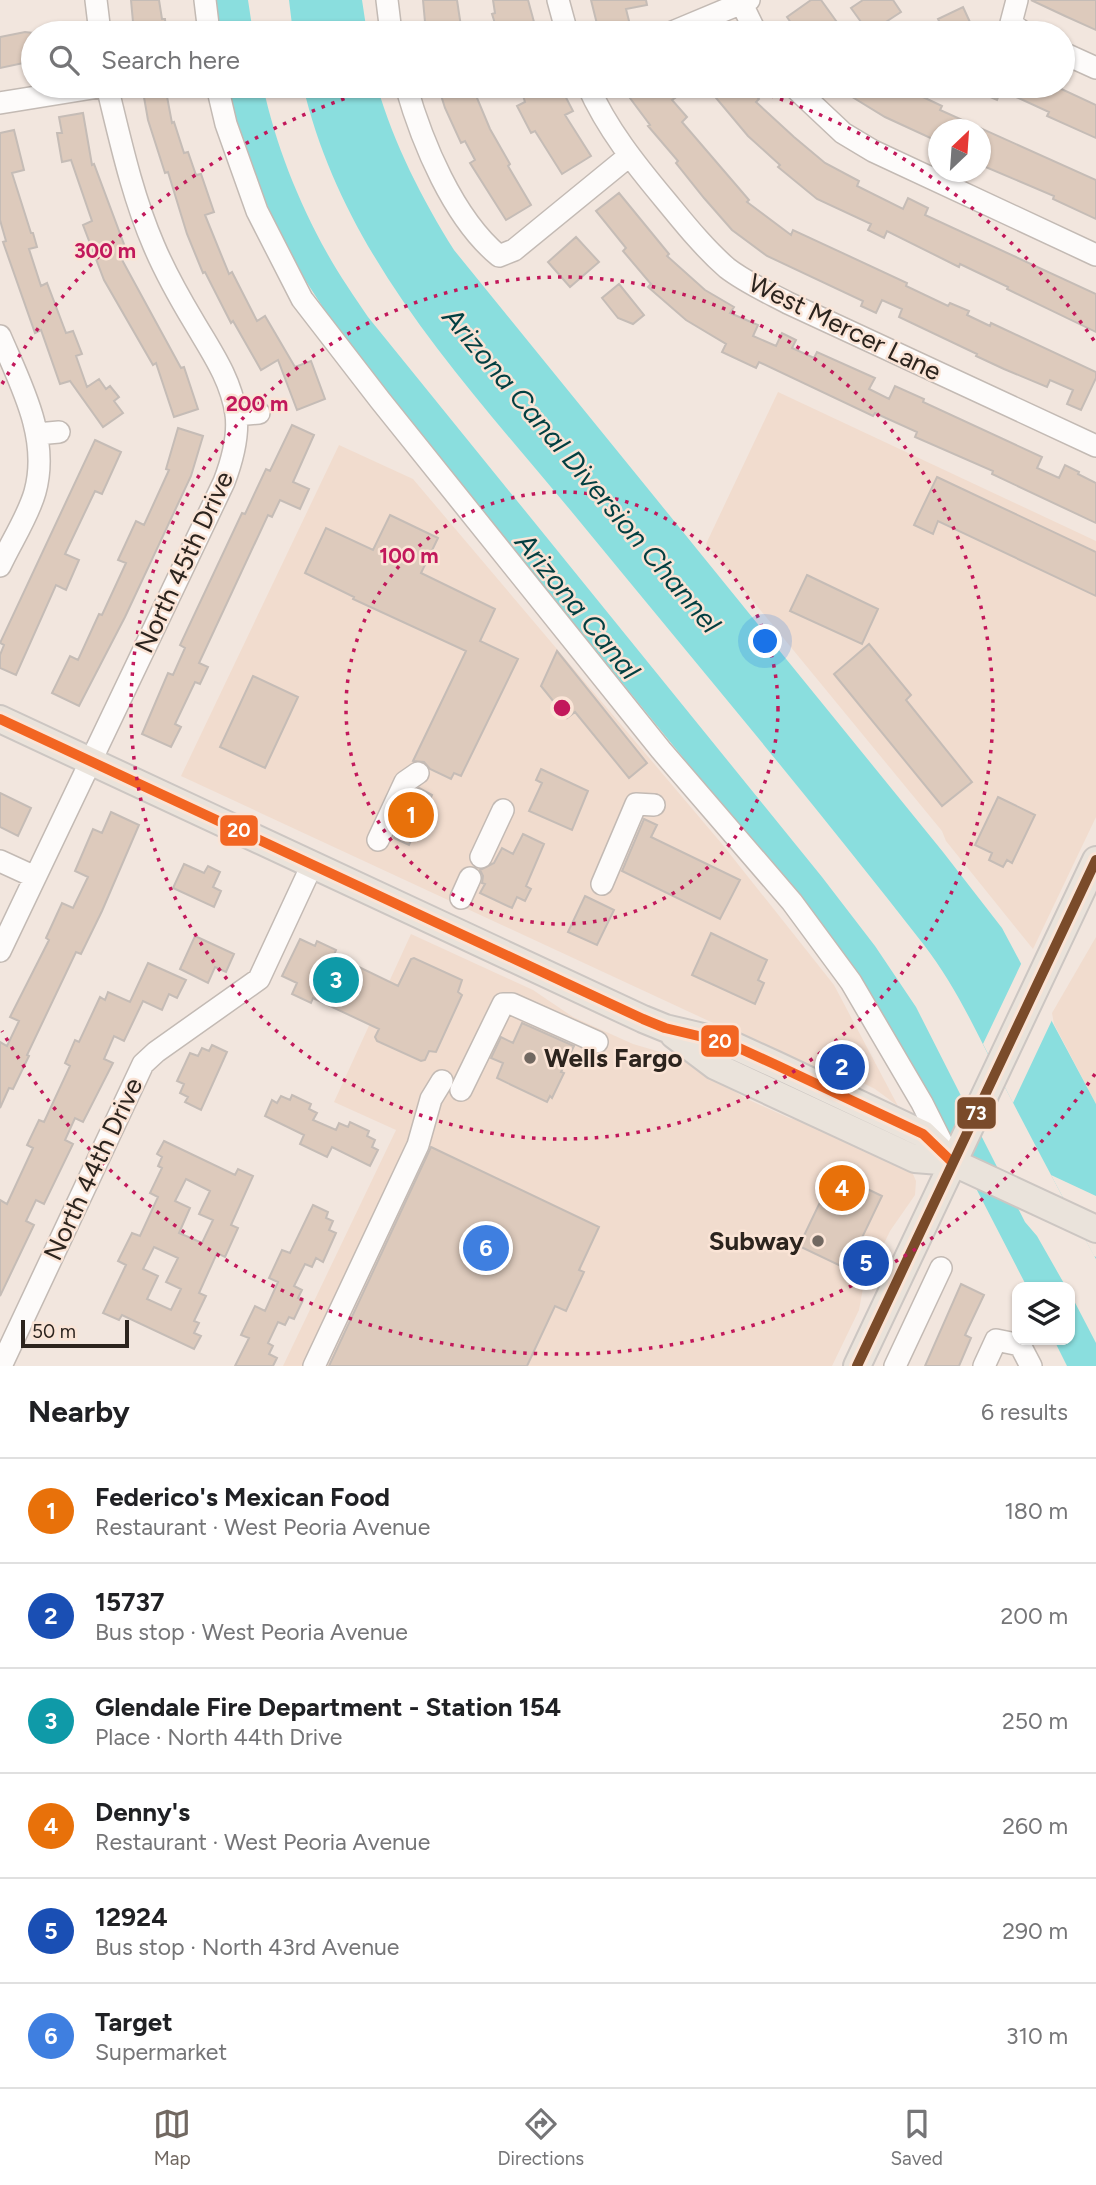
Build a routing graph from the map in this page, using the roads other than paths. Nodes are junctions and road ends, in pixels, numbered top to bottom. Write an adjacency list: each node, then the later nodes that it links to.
1 (96, 0): 7 (street)
2 (205, 0): 8 (street)
3 (387, 0): 9 (street)
4 (558, 0): 10 (street)
5 (1017, 0): 13 (street)
6 (743, 1): 11 (street); 12 (street)
7 (99, 21)
8 (208, 21)
9 (390, 21)
10 (564, 21)
11 (697, 21)
12 (751, 21)
13 (1018, 21)
14 (1075, 58): 15 (street)
15 (1096, 68)
16 (31, 98): 22 (street)
17 (109, 98): 27 (street, North 45th Drive)
18 (220, 98): 46 (street)
19 (410, 98): 23 (street)
20 (594, 98): 23 (street, West Mercer Lane)
21 (806, 98): 24 (street)
22 (0, 103)
23 (629, 156): 28 (street, West Mercer Lane)
24 (1096, 255)
25 (0, 337): 29 (street)
26 (258, 413): 27 (street)
27 (236, 415): 31 (street, North 45th Drive)
28 (1096, 446)
29 (0, 566)
30 (0, 719): 31 (main road)
31 (90, 761): 39 (main road); 40 (street, North 45th Drive)
32 (418, 773): 35 (street)
33 (654, 806): 42 (street)
34 (503, 810): 36 (street)
35 (378, 840)
36 (481, 857)
37 (1096, 860): 46 (main road)
38 (0, 861): 40 (street)
39 (312, 865): 46 (main road); 49 (street, North 44th Drive)
40 (35, 877): 44 (street, North 45th Drive)
41 (470, 878): 43 (street)
42 (602, 884)
43 (461, 898)
44 (0, 951)
45 (597, 1042): 50 (street)
46 (951, 1162): 47 (main road); 51 (main road)
47 (1096, 1229)
48 (941, 1268): 52 (street)
49 (1, 1366)
50 (314, 1366)
51 (857, 1366)
52 (895, 1366)
53 (984, 1366): 54 (street)
54 (1031, 1366)

